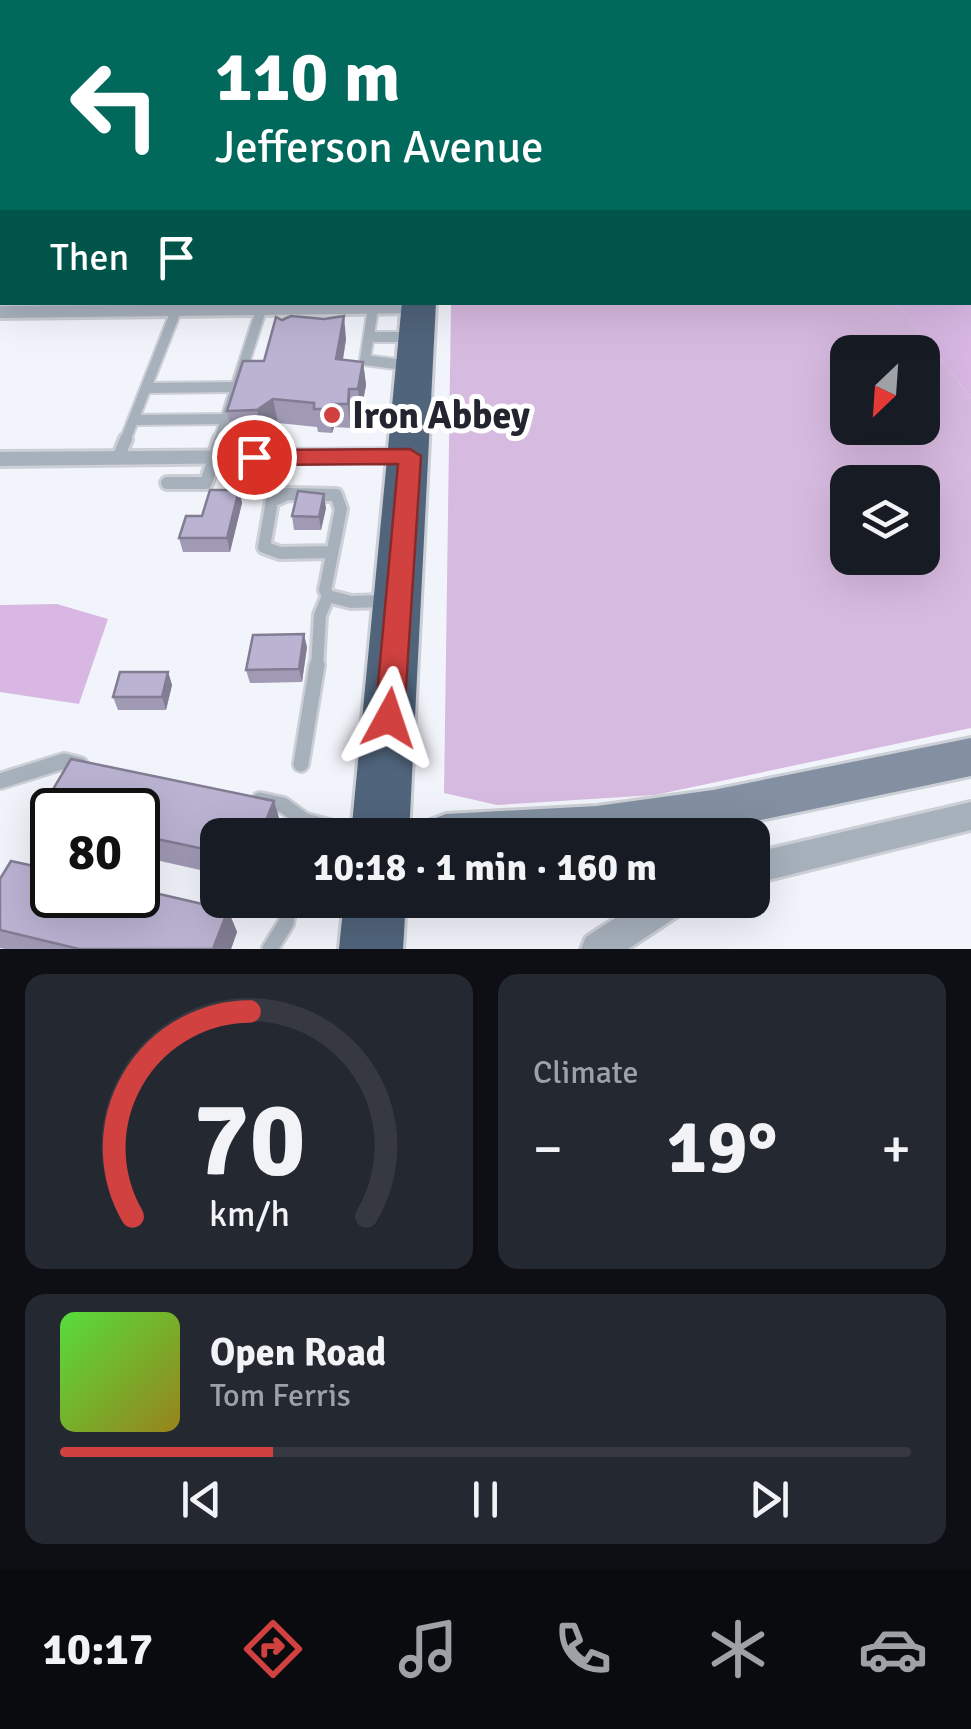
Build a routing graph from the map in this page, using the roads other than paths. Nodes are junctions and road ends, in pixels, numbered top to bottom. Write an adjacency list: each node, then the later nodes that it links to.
1 (10, 309): 3 (street); 6 (street)
2 (260, 310): 3 (street); 4 (street); 8 (lane)
3 (176, 311): 9 (lane)
4 (293, 312): 5 (street)
5 (403, 321): 7 (lane); 7 (lane); 7 (lane); 12 (highway)
6 (0, 330)
7 (369, 337)
8 (234, 387): 9 (lane); 10 (lane)
9 (147, 388): 11 (lane)
10 (225, 419): 11 (lane); 14 (lane)
11 (134, 420): 13 (lane)
12 (410, 456): 14 (street); 19 (highway)
13 (118, 458): 14 (street); 15 (street)
14 (215, 458): 16 (lane)
15 (0, 459)
16 (166, 483)
17 (330, 552): 17 (lane); 18 (lane)
18 (328, 596): 19 (lane); 21 (lane)
19 (399, 601): 27 (highway)
20 (971, 758): 28 (street)
21 (301, 764)
22 (100, 769): 23 (lane)
23 (0, 782)
24 (246, 798): 26 (lane)
25 (971, 816): 29 (street)
26 (295, 818)
27 (381, 818)
28 (655, 818)
29 (770, 866)
30 (287, 918): 33 (lane)
31 (374, 918): 34 (highway)
32 (645, 918): 35 (street)
33 (270, 949)
34 (372, 949)
35 (598, 949)

